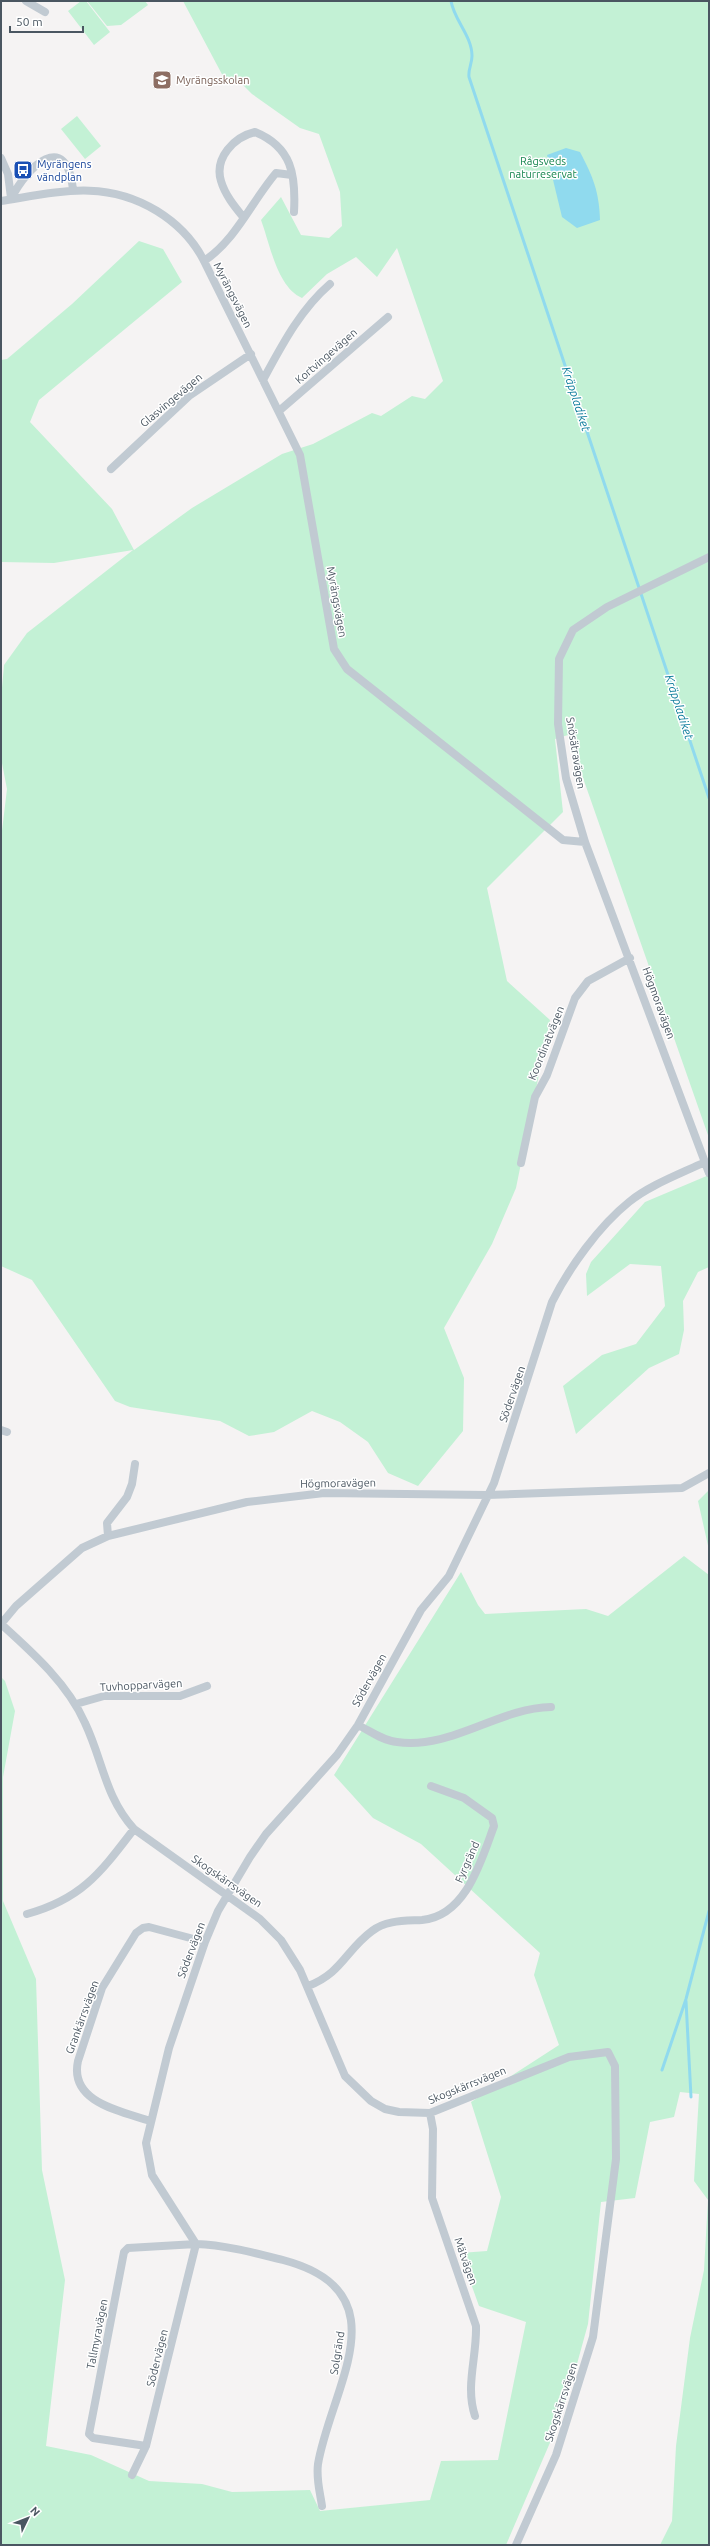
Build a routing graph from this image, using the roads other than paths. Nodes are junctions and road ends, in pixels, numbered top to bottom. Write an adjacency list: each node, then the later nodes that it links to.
1 (26, 1): 2 (street)
2 (45, 12)
3 (1, 158): 6 (street)
4 (292, 175): 8 (street); 9 (street, Myrängsvägen); 9 (street)
5 (73, 190): 6 (street, Myrängsvägen); 6 (street); 10 (street, Myrängsvägen)
6 (11, 199): 7 (street, Myrängsvägen)
7 (1, 201)
8 (294, 212)
9 (244, 218): 10 (street, Myrängsvägen)
10 (204, 261): 13 (street, Myrängsvägen)
11 (330, 284): 14 (street)
12 (388, 317): 15 (street, Kortvingevägen)
13 (251, 354): 14 (street, Myrängsvägen); 16 (street, Glasvingevägen)
14 (263, 380): 15 (street, Myrängsvägen)
15 (279, 412): 18 (street, Myrängsvägen)
16 (111, 469)
17 (709, 558): 18 (street, Snösätravägen)
18 (585, 842): 19 (street, Högmoravägen)
19 (630, 958): 20 (street, Högmoravägen); 21 (street, Koordinatvägen)
20 (705, 1162): 22 (street, Högmoravägen); 25 (street, Södervägen)
21 (521, 1163)
22 (709, 1173)
23 (135, 1464): 26 (street)
24 (709, 1473): 25 (street, Högmoravägen)
25 (487, 1495): 26 (street, Högmoravägen); 31 (street, Södervägen)
26 (108, 1536): 27 (street, Högmoravägen)
27 (1, 1624): 29 (street, Skogskärrsvägen)
28 (207, 1686): 29 (street, Tuvhopparvägen)
29 (76, 1704): 33 (street, Skogskärrsvägen)
30 (551, 1707): 31 (street)
31 (358, 1725): 34 (street, Södervägen)
32 (431, 1786): 37 (street, Fyrgränd)
33 (134, 1829): 34 (street, Skogskärrsvägen); 35 (street)
34 (228, 1895): 36 (street, Södervägen); 37 (street, Skogskärrsvägen)
35 (27, 1914)
36 (205, 1942): 39 (street, Södervägen); 39 (street, Grankärrsvägen)
37 (308, 1986): 38 (street, Skogskärrsvägen)
38 (430, 2113): 41 (street, Mätvägen); 45 (street, Skogskärrsvägen)
39 (150, 2121): 40 (street, Södervägen)
40 (196, 2244): 42 (street, Södervägen); 42 (street, Tallmyravägen); 44 (street, Solgränd)
41 (475, 2416)
42 (146, 2446): 43 (street, Södervägen)
43 (132, 2475)
44 (322, 2506)
45 (516, 2545)

